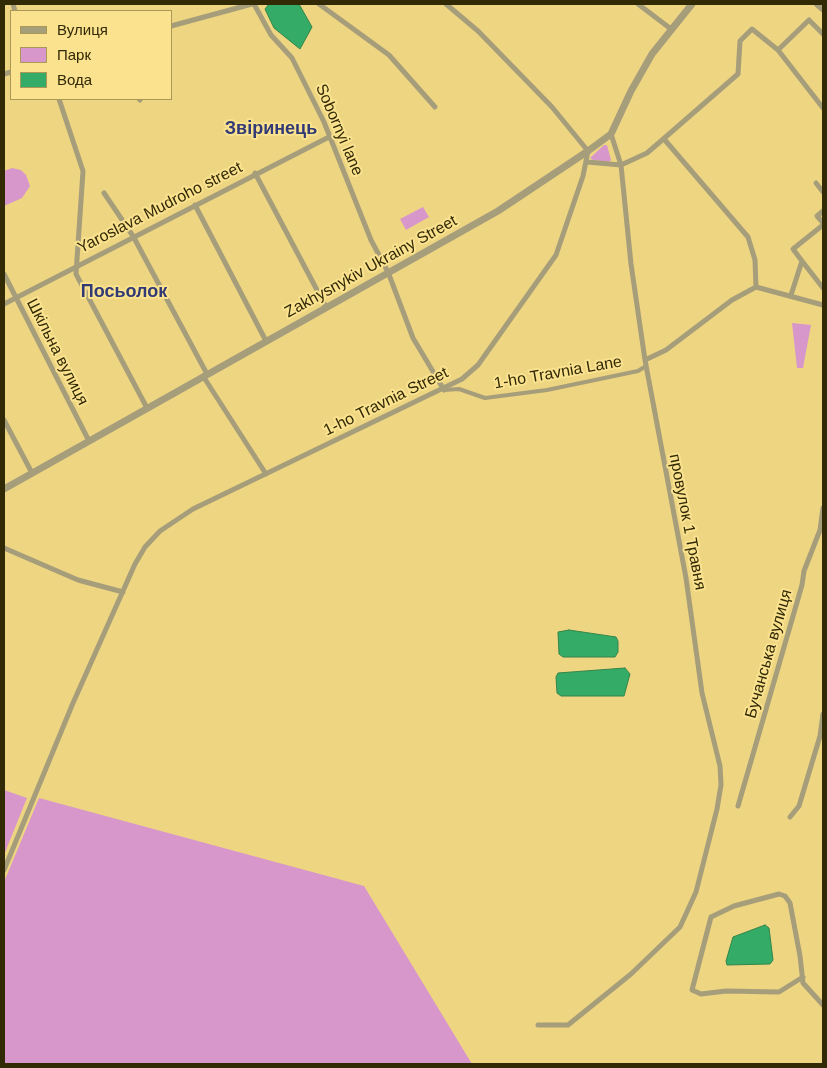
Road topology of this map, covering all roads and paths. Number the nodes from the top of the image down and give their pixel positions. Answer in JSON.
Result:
{"nodes":[{"id":1,"x":253,"y":4,"type":"edge"},
{"id":2,"x":319,"y":4,"type":"edge"},
{"id":3,"x":446,"y":4,"type":"edge"},
{"id":4,"x":638,"y":4,"type":"edge"},
{"id":5,"x":692,"y":4,"type":"edge"},
{"id":6,"x":816,"y":4,"type":"edge"},
{"id":7,"x":823,"y":10,"type":"edge"},
{"id":8,"x":172,"y":26,"type":"edge"},
{"id":9,"x":671,"y":30,"type":"junction"},
{"id":10,"x":823,"y":34,"type":"edge"},
{"id":11,"x":778,"y":50,"type":"junction"},
{"id":12,"x":59,"y":100,"type":"edge"},
{"id":13,"x":435,"y":108,"type":"dead end"},
{"id":14,"x":823,"y":108,"type":"edge"},
{"id":15,"x":611,"y":134,"type":"junction"},
{"id":16,"x":330,"y":137,"type":"junction"},
{"id":17,"x":664,"y":139,"type":"junction"},
{"id":18,"x":588,"y":151,"type":"junction"},
{"id":19,"x":588,"y":162,"type":"junction"},
{"id":20,"x":621,"y":165,"type":"junction"},
{"id":21,"x":255,"y":173,"type":"junction"},
{"id":22,"x":816,"y":183,"type":"dead end"},
{"id":23,"x":823,"y":192,"type":"edge"},
{"id":24,"x":104,"y":193,"type":"dead end"},
{"id":25,"x":195,"y":205,"type":"junction"},
{"id":26,"x":823,"y":211,"type":"edge"},
{"id":27,"x":823,"y":224,"type":"edge"},
{"id":28,"x":133,"y":236,"type":"junction"},
{"id":29,"x":802,"y":261,"type":"junction"},
{"id":30,"x":78,"y":264,"type":"junction"},
{"id":31,"x":388,"y":272,"type":"junction"},
{"id":32,"x":4,"y":274,"type":"edge"},
{"id":33,"x":756,"y":287,"type":"junction"},
{"id":34,"x":823,"y":288,"type":"edge"},
{"id":35,"x":791,"y":295,"type":"junction"},
{"id":36,"x":15,"y":298,"type":"junction"},
{"id":37,"x":4,"y":304,"type":"edge"},
{"id":38,"x":823,"y":305,"type":"edge"},
{"id":39,"x":326,"y":307,"type":"junction"},
{"id":40,"x":266,"y":341,"type":"junction"},
{"id":41,"x":646,"y":363,"type":"junction"},
{"id":42,"x":205,"y":375,"type":"junction"},
{"id":43,"x":444,"y":390,"type":"junction"},
{"id":44,"x":147,"y":408,"type":"junction"},
{"id":45,"x":4,"y":420,"type":"edge"},
{"id":46,"x":89,"y":441,"type":"junction"},
{"id":47,"x":32,"y":473,"type":"junction"},
{"id":48,"x":266,"y":474,"type":"junction"},
{"id":49,"x":4,"y":489,"type":"edge"},
{"id":50,"x":823,"y":508,"type":"edge"},
{"id":51,"x":822,"y":531,"type":"edge"},
{"id":52,"x":4,"y":548,"type":"edge"},
{"id":53,"x":123,"y":592,"type":"junction"},
{"id":54,"x":823,"y":714,"type":"edge"},
{"id":55,"x":738,"y":806,"type":"dead end"},
{"id":56,"x":790,"y":817,"type":"dead end"},
{"id":57,"x":4,"y":870,"type":"edge"},
{"id":58,"x":803,"y":977,"type":"junction"},
{"id":59,"x":823,"y":1004,"type":"edge"},
{"id":60,"x":538,"y":1025,"type":"dead end"}],
"edges":[{"from":1,"to":8,"type":"street"},
{"from":1,"to":16,"type":"street","name":"Sobornyi lane"},
{"from":2,"to":13,"type":"street"},
{"from":3,"to":18,"type":"street"},
{"from":4,"to":9,"type":"street"},
{"from":5,"to":9,"type":"street","name":"Zakhysnykiv Ukrainy Street"},
{"from":6,"to":7,"type":"street"},
{"from":9,"to":15,"type":"street","name":"Zakhysnykiv Ukrainy Street"},
{"from":10,"to":11,"type":"street"},
{"from":11,"to":14,"type":"street"},
{"from":11,"to":17,"type":"street"},
{"from":12,"to":30,"type":"street"},
{"from":15,"to":18,"type":"street","name":"Zakhysnykiv Ukrainy Street"},
{"from":15,"to":20,"type":"street","name":"провулок 1 Травня"},
{"from":16,"to":21,"type":"street","name":"Yaroslava Mudroho street"},
{"from":16,"to":31,"type":"street","name":"Sobornyi lane"},
{"from":17,"to":20,"type":"street"},
{"from":17,"to":33,"type":"street"},
{"from":18,"to":19,"type":"street","name":"1-ho Travnia Street"},
{"from":18,"to":31,"type":"street","name":"Zakhysnykiv Ukrainy Street"},
{"from":19,"to":20,"type":"street"},
{"from":19,"to":43,"type":"street","name":"1-ho Travnia Street"},
{"from":20,"to":41,"type":"street","name":"провулок 1 Травня"},
{"from":21,"to":25,"type":"street","name":"Yaroslava Mudroho street"},
{"from":21,"to":39,"type":"street"},
{"from":22,"to":23,"type":"street"},
{"from":24,"to":28,"type":"street"},
{"from":25,"to":28,"type":"street","name":"Yaroslava Mudroho street"},
{"from":25,"to":40,"type":"street"},
{"from":26,"to":27,"type":"street"},
{"from":27,"to":29,"type":"street"},
{"from":28,"to":30,"type":"street","name":"Yaroslava Mudroho street"},
{"from":28,"to":42,"type":"street"},
{"from":29,"to":34,"type":"street"},
{"from":29,"to":35,"type":"street"},
{"from":30,"to":36,"type":"street","name":"Yaroslava Mudroho street"},
{"from":30,"to":44,"type":"street"},
{"from":31,"to":39,"type":"street","name":"Zakhysnykiv Ukrainy Street"},
{"from":31,"to":43,"type":"street","name":"Sobornyi lane"},
{"from":32,"to":36,"type":"street","name":"Шкільна вулиця"},
{"from":33,"to":35,"type":"street"},
{"from":33,"to":41,"type":"street"},
{"from":35,"to":38,"type":"street"},
{"from":36,"to":37,"type":"street","name":"Yaroslava Mudroho street"},
{"from":36,"to":46,"type":"street","name":"Шкільна вулиця"},
{"from":39,"to":40,"type":"street","name":"Zakhysnykiv Ukrainy Street"},
{"from":40,"to":42,"type":"street","name":"Zakhysnykiv Ukrainy Street"},
{"from":41,"to":43,"type":"street","name":"1-ho Travnia Lane"},
{"from":41,"to":60,"type":"street","name":"провулок 1 Травня"},
{"from":42,"to":44,"type":"street","name":"Zakhysnykiv Ukrainy Street"},
{"from":42,"to":48,"type":"street"},
{"from":43,"to":48,"type":"street","name":"1-ho Travnia Street"},
{"from":44,"to":46,"type":"street","name":"Zakhysnykiv Ukrainy Street"},
{"from":45,"to":47,"type":"street"},
{"from":46,"to":47,"type":"street","name":"Zakhysnykiv Ukrainy Street"},
{"from":47,"to":49,"type":"street","name":"Zakhysnykiv Ukrainy Street"},
{"from":48,"to":53,"type":"street","name":"1-ho Travnia Street"},
{"from":50,"to":51,"type":"street","name":"Бучанська вулиця"},
{"from":51,"to":55,"type":"street","name":"Бучанська вулиця"},
{"from":52,"to":53,"type":"street"},
{"from":53,"to":57,"type":"street","name":"1-ho Travnia Street"},
{"from":54,"to":56,"type":"street"},
{"from":58,"to":58,"type":"street"},
{"from":58,"to":59,"type":"street"}]}
